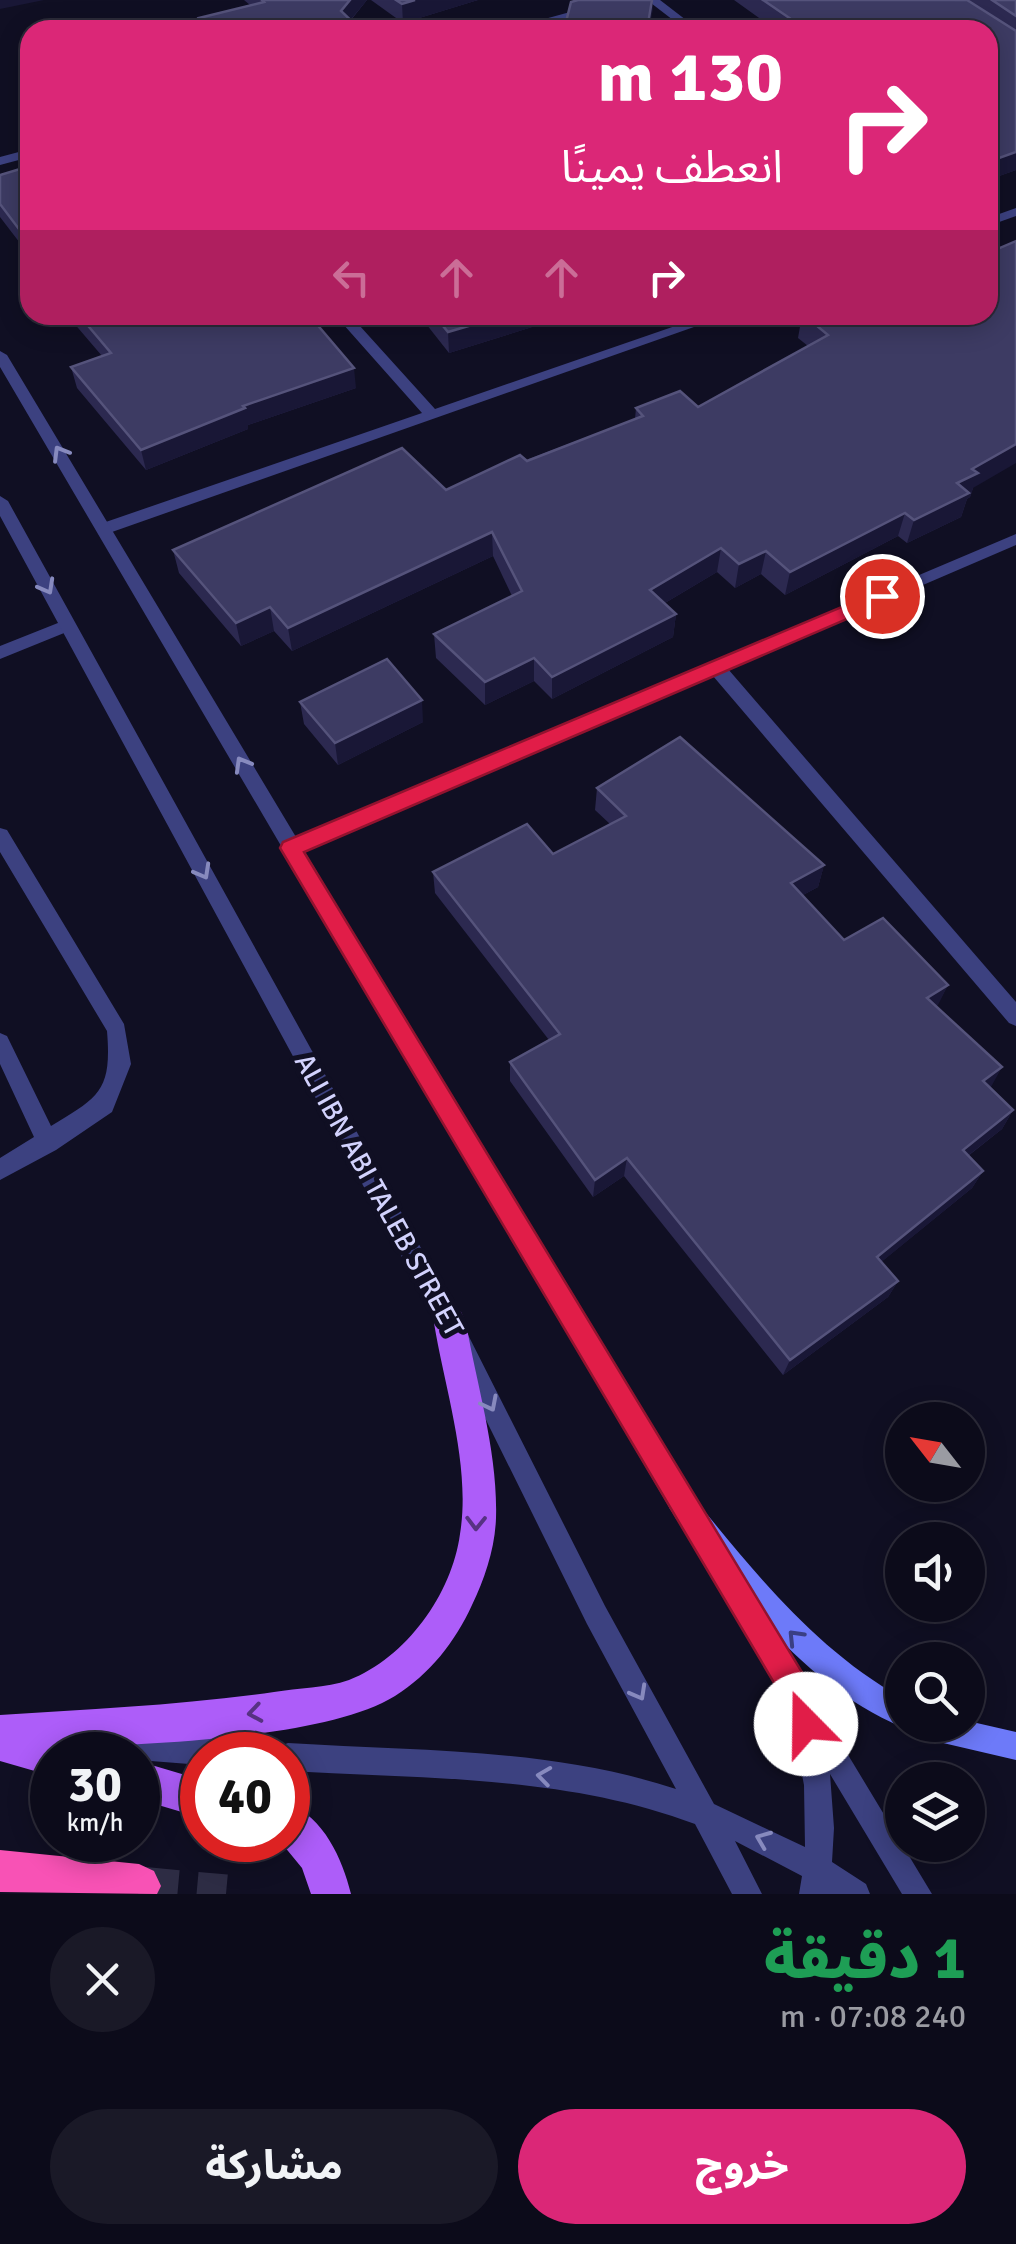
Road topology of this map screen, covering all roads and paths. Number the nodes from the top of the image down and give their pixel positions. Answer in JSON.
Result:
{"nodes":[{"id":1,"x":572,"y":0,"type":"edge"},
{"id":2,"x":627,"y":0,"type":"edge"},
{"id":3,"x":653,"y":0,"type":"edge"},
{"id":4,"x":585,"y":11,"type":"junction"},
{"id":5,"x":549,"y":20,"type":"edge"},
{"id":6,"x":680,"y":20,"type":"edge"},
{"id":7,"x":351,"y":325,"type":"edge"},
{"id":8,"x":688,"y":325,"type":"edge"},
{"id":9,"x":0,"y":355,"type":"edge"},
{"id":10,"x":432,"y":415,"type":"junction"},
{"id":11,"x":0,"y":501,"type":"edge"},
{"id":12,"x":106,"y":528,"type":"junction"},
{"id":13,"x":1016,"y":540,"type":"edge"},
{"id":14,"x":68,"y":625,"type":"junction"},
{"id":15,"x":0,"y":653,"type":"edge"},
{"id":16,"x":716,"y":668,"type":"junction"},
{"id":17,"x":0,"y":835,"type":"edge"},
{"id":18,"x":291,"y":848,"type":"junction"},
{"id":19,"x":1016,"y":1017,"type":"edge"},
{"id":20,"x":0,"y":1042,"type":"edge"},
{"id":21,"x":48,"y":1143,"type":"junction"},
{"id":22,"x":0,"y":1170,"type":"edge"},
{"id":23,"x":450,"y":1323,"type":"junction"},
{"id":24,"x":680,"y":1500,"type":"junction"},
{"id":25,"x":800,"y":1698,"type":"junction"},
{"id":26,"x":885,"y":1704,"type":"edge"},
{"id":27,"x":0,"y":1738,"type":"edge"},
{"id":28,"x":985,"y":1739,"type":"edge"},
{"id":29,"x":1016,"y":1746,"type":"edge"},
{"id":30,"x":30,"y":1748,"type":"edge"},
{"id":31,"x":180,"y":1750,"type":"edge"},
{"id":32,"x":310,"y":1758,"type":"edge"},
{"id":33,"x":706,"y":1816,"type":"junction"},
{"id":34,"x":310,"y":1845,"type":"edge"},
{"id":35,"x":0,"y":1871,"type":"edge"},
{"id":36,"x":815,"y":1882,"type":"edge"},
{"id":37,"x":139,"y":1886,"type":"dead end"},
{"id":38,"x":332,"y":1894,"type":"edge"},
{"id":39,"x":748,"y":1894,"type":"edge"},
{"id":40,"x":856,"y":1894,"type":"edge"},
{"id":41,"x":918,"y":1894,"type":"edge"}],
"edges":[{"from":1,"to":4,"type":"street"},
{"from":2,"to":4,"type":"street"},
{"from":3,"to":6,"type":"street"},
{"from":4,"to":5,"type":"street"},
{"from":7,"to":10,"type":"street"},
{"from":8,"to":10,"type":"street"},
{"from":12,"to":9,"type":"street","one_way":true},
{"from":10,"to":12,"type":"street"},
{"from":11,"to":14,"type":"street","name":"ALI IBN ABI TALEB STREET","one_way":true},
{"from":18,"to":12,"type":"street","one_way":true},
{"from":13,"to":16,"type":"street"},
{"from":14,"to":15,"type":"street"},
{"from":14,"to":23,"type":"street","name":"ALI IBN ABI TALEB STREET","one_way":true},
{"from":16,"to":18,"type":"street"},
{"from":16,"to":19,"type":"street"},
{"from":17,"to":21,"type":"street"},
{"from":18,"to":24,"type":"street"},
{"from":20,"to":21,"type":"street"},
{"from":21,"to":22,"type":"street"},
{"from":23,"to":27,"type":"main road","one_way":true},
{"from":23,"to":33,"type":"street","name":"ALI IBN ABI TALEB STREET","one_way":true},
{"from":24,"to":25,"type":"street"},
{"from":26,"to":24,"type":"main road","one_way":true},
{"from":25,"to":36,"type":"street"},
{"from":25,"to":41,"type":"street"},
{"from":27,"to":30,"type":"main road"},
{"from":27,"to":31,"type":"street"},
{"from":28,"to":29,"type":"main road"},
{"from":33,"to":32,"type":"street","one_way":true},
{"from":36,"to":33,"type":"street","one_way":true},
{"from":33,"to":39,"type":"street","name":"ALI IBN ABI TALEB STREET"},
{"from":34,"to":38,"type":"main road"},
{"from":35,"to":37,"type":"highway"},
{"from":36,"to":40,"type":"street"}]}
